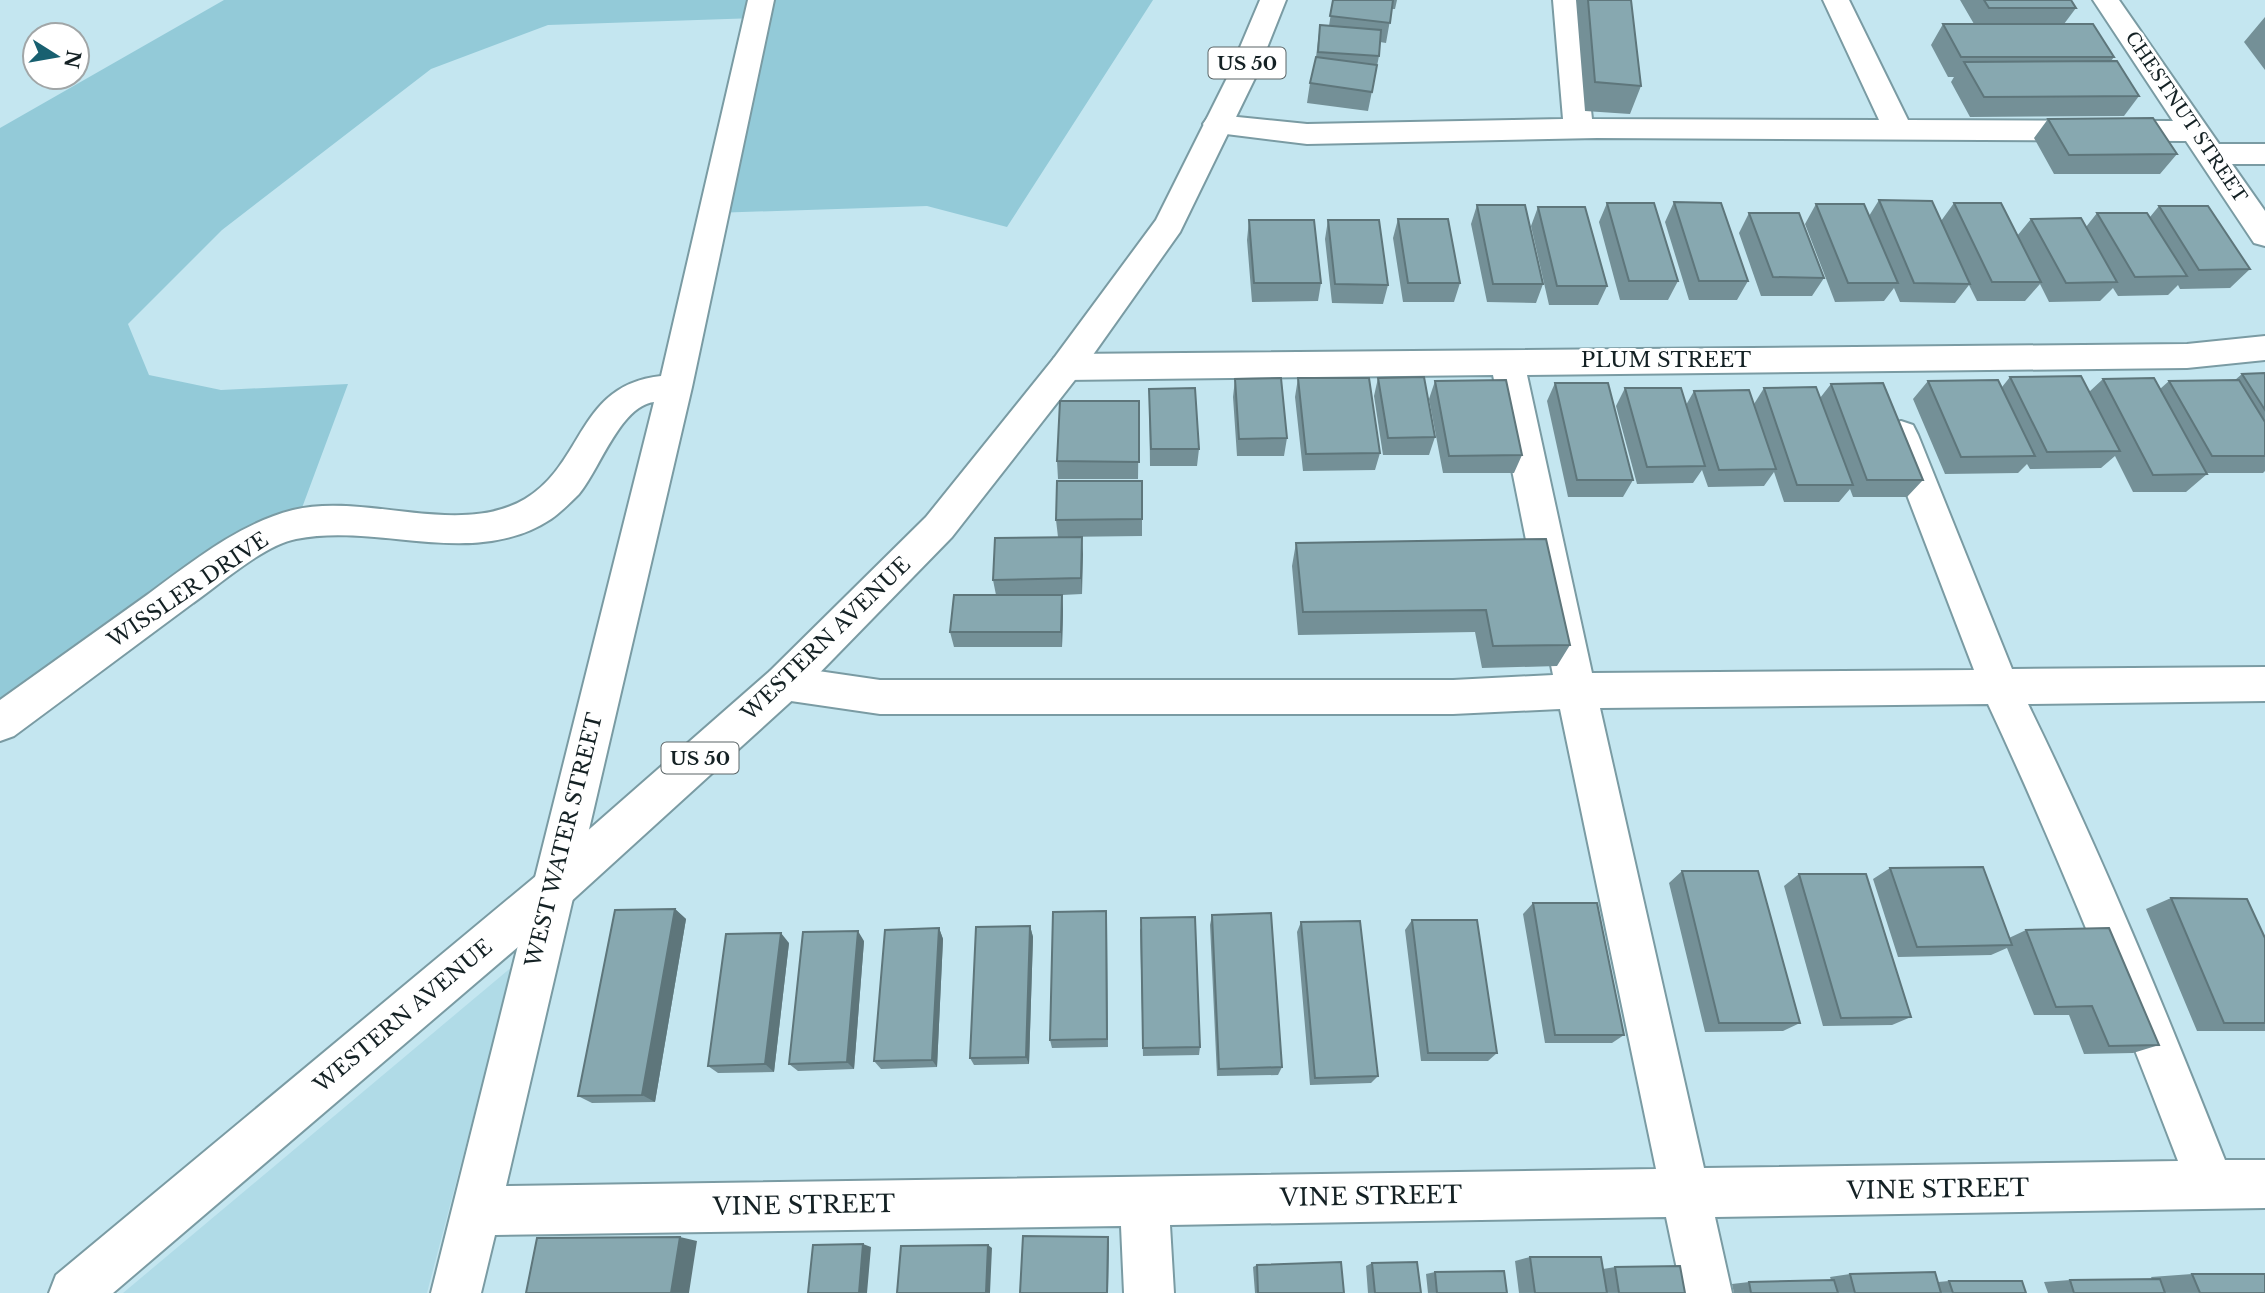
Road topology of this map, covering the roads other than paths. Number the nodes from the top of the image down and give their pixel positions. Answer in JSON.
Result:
{"nodes":[{"id":1,"x":761,"y":0,"type":"edge"},
{"id":2,"x":1273,"y":0,"type":"edge"},
{"id":3,"x":1566,"y":0,"type":"edge"},
{"id":4,"x":1836,"y":0,"type":"edge"},
{"id":5,"x":2106,"y":0,"type":"edge"},
{"id":6,"x":1218,"y":124,"type":"junction"},
{"id":7,"x":1578,"y":128,"type":"junction"},
{"id":8,"x":1899,"y":131,"type":"junction"},
{"id":9,"x":2202,"y":142,"type":"junction"},
{"id":10,"x":2265,"y":154,"type":"edge"},
{"id":11,"x":2265,"y":235,"type":"edge"},
{"id":12,"x":2265,"y":348,"type":"edge"},
{"id":13,"x":1871,"y":359,"type":"junction"},
{"id":14,"x":1507,"y":361,"type":"junction"},
{"id":15,"x":1066,"y":367,"type":"junction"},
{"id":16,"x":675,"y":387,"type":"junction"},
{"id":17,"x":784,"y":683,"type":"junction"},
{"id":18,"x":2265,"y":684,"type":"edge"},
{"id":19,"x":2000,"y":687,"type":"junction"},
{"id":20,"x":1576,"y":691,"type":"junction"},
{"id":21,"x":0,"y":723,"type":"edge"},
{"id":22,"x":551,"y":891,"type":"junction"},
{"id":23,"x":2265,"y":1184,"type":"edge"},
{"id":24,"x":2211,"y":1185,"type":"junction"},
{"id":25,"x":1686,"y":1193,"type":"junction"},
{"id":26,"x":1144,"y":1199,"type":"junction"},
{"id":27,"x":477,"y":1211,"type":"junction"},
{"id":28,"x":74,"y":1293,"type":"edge"},
{"id":29,"x":456,"y":1293,"type":"edge"},
{"id":30,"x":1149,"y":1293,"type":"edge"},
{"id":31,"x":1707,"y":1293,"type":"edge"}],
"edges":[{"from":1,"to":16,"type":"street","name":"WEST WATER STREET"},
{"from":2,"to":6,"type":"street","name":"WESTERN AVENUE","number":"US 50"},
{"from":3,"to":7,"type":"street"},
{"from":4,"to":8,"type":"street"},
{"from":5,"to":9,"type":"street","name":"CHESTNUT STREET"},
{"from":6,"to":7,"type":"street"},
{"from":6,"to":15,"type":"street","name":"WESTERN AVENUE","number":"US 50"},
{"from":7,"to":8,"type":"street"},
{"from":8,"to":9,"type":"street"},
{"from":9,"to":10,"type":"street"},
{"from":9,"to":11,"type":"street","name":"CHESTNUT STREET"},
{"from":12,"to":13,"type":"street","name":"PLUM STREET"},
{"from":13,"to":14,"type":"street","name":"PLUM STREET"},
{"from":13,"to":19,"type":"street"},
{"from":14,"to":15,"type":"street","name":"PLUM STREET"},
{"from":14,"to":20,"type":"street"},
{"from":15,"to":17,"type":"street","name":"WESTERN AVENUE","number":"US 50"},
{"from":16,"to":21,"type":"street","name":"WISSLER DRIVE"},
{"from":16,"to":22,"type":"street","name":"WEST WATER STREET"},
{"from":17,"to":20,"type":"street"},
{"from":17,"to":22,"type":"street","name":"WESTERN AVENUE","number":"US 50"},
{"from":18,"to":19,"type":"street"},
{"from":19,"to":20,"type":"street"},
{"from":19,"to":24,"type":"street"},
{"from":20,"to":25,"type":"street"},
{"from":22,"to":27,"type":"street","name":"WEST WATER STREET"},
{"from":22,"to":28,"type":"street","name":"WESTERN AVENUE","number":"US 50"},
{"from":23,"to":24,"type":"street","name":"VINE STREET"},
{"from":24,"to":25,"type":"street","name":"VINE STREET"},
{"from":25,"to":26,"type":"street","name":"VINE STREET"},
{"from":25,"to":31,"type":"street"},
{"from":26,"to":27,"type":"street","name":"VINE STREET"},
{"from":26,"to":30,"type":"street"},
{"from":27,"to":29,"type":"street","name":"WEST WATER STREET"}]}
